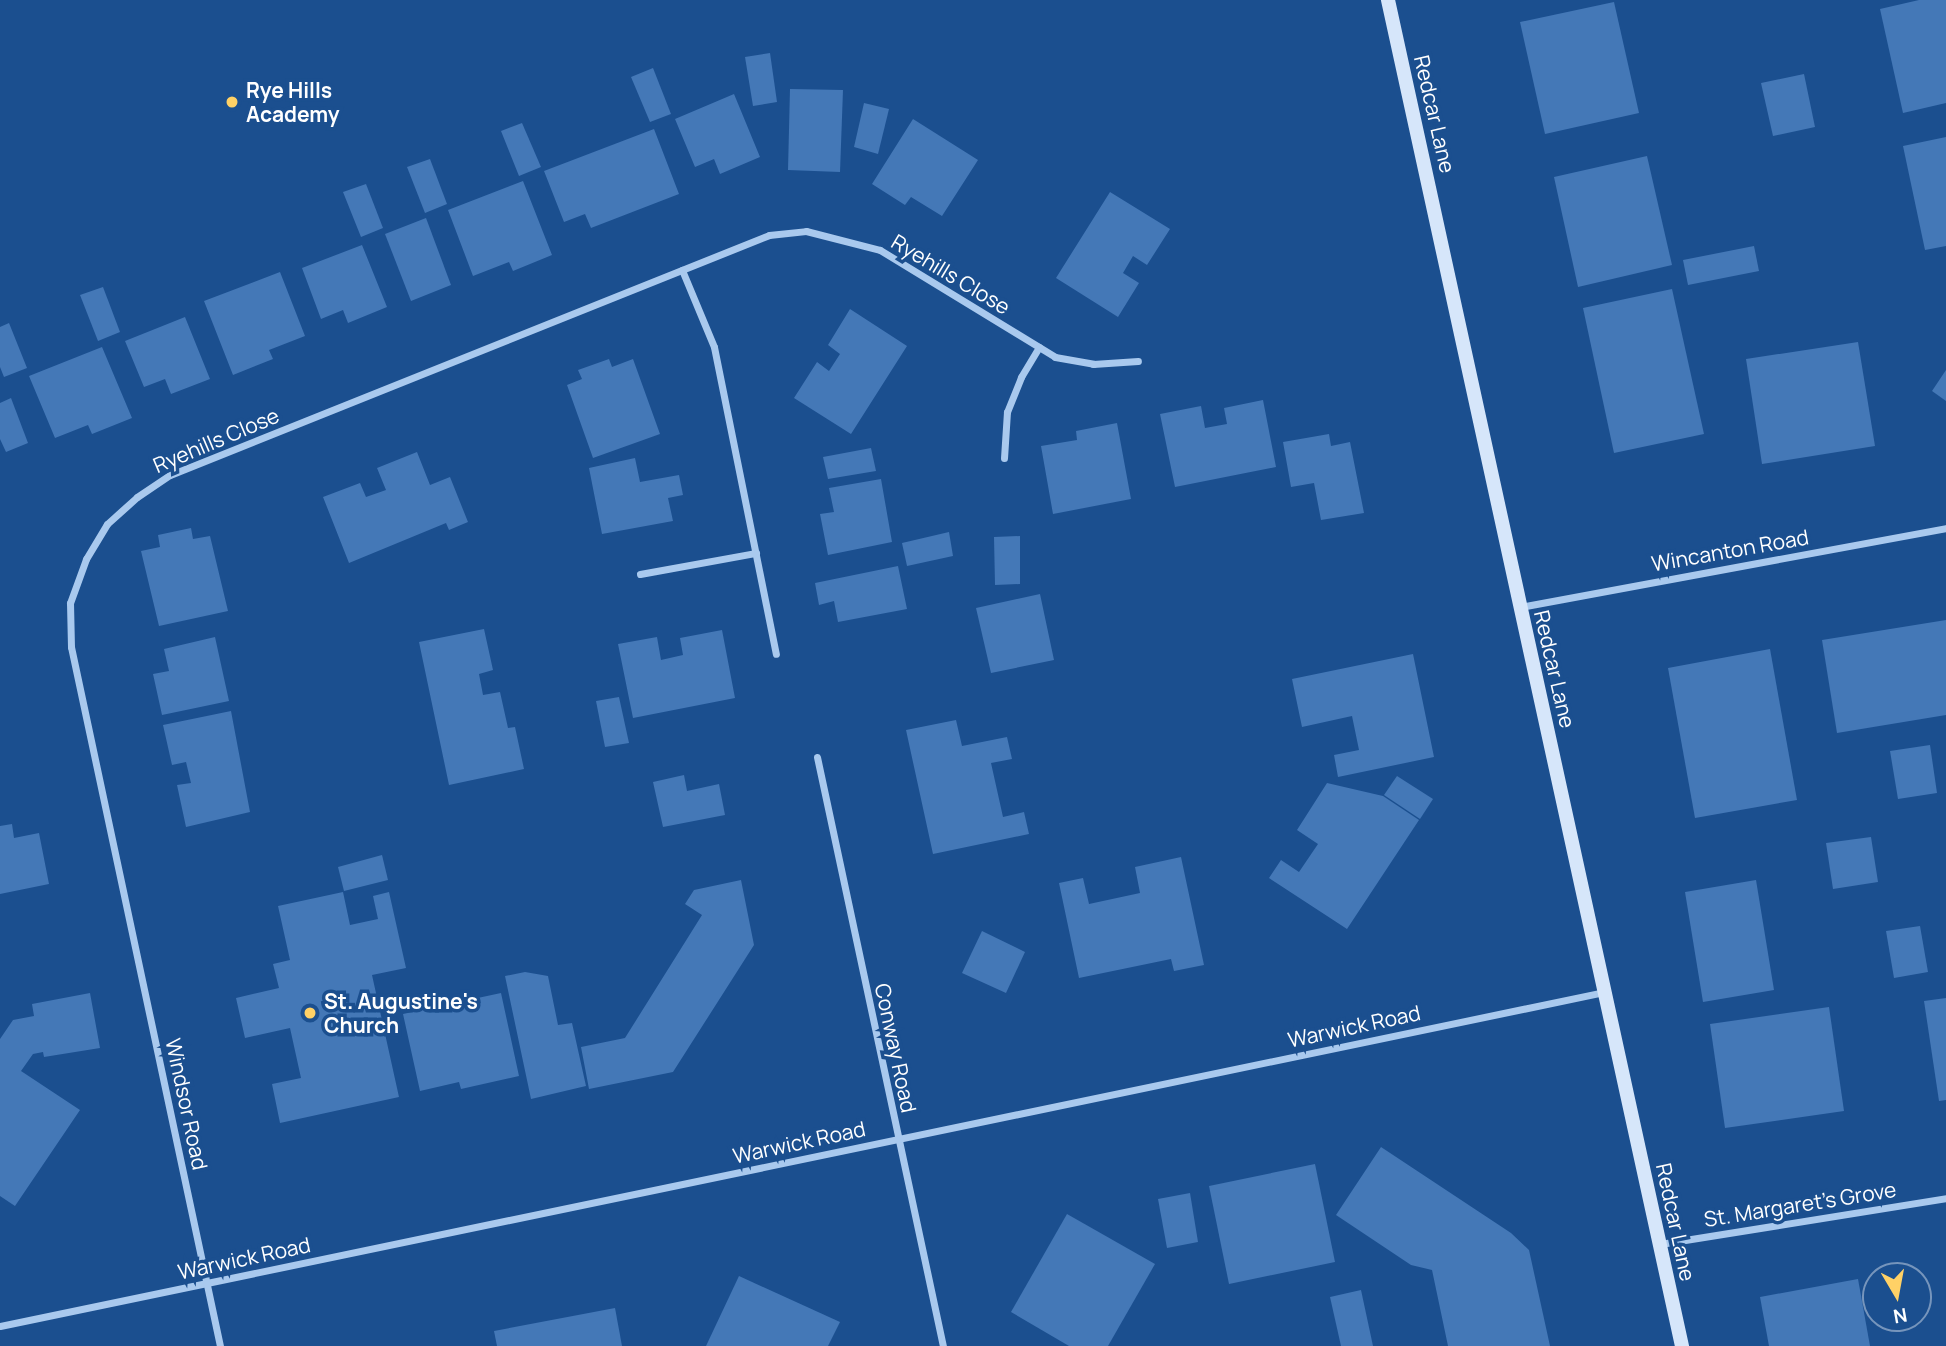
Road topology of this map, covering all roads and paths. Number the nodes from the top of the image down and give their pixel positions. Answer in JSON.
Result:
{"nodes":[{"id":1,"x":1388,"y":0,"type":"edge"},
{"id":2,"x":682,"y":270,"type":"junction"},
{"id":3,"x":1039,"y":347,"type":"junction"},
{"id":4,"x":1138,"y":361,"type":"dead end"},
{"id":5,"x":1004,"y":458,"type":"dead end"},
{"id":6,"x":1946,"y":528,"type":"edge"},
{"id":7,"x":756,"y":553,"type":"junction"},
{"id":8,"x":640,"y":575,"type":"dead end"},
{"id":9,"x":1519,"y":607,"type":"junction"},
{"id":10,"x":776,"y":654,"type":"dead end"},
{"id":11,"x":817,"y":757,"type":"dead end"},
{"id":12,"x":119,"y":869,"type":"joint"},
{"id":13,"x":1604,"y":992,"type":"junction"},
{"id":14,"x":897,"y":1139,"type":"junction"},
{"id":15,"x":1946,"y":1198,"type":"edge"},
{"id":16,"x":1660,"y":1244,"type":"junction"},
{"id":17,"x":206,"y":1283,"type":"junction"},
{"id":18,"x":0,"y":1326,"type":"edge"},
{"id":19,"x":220,"y":1346,"type":"edge"},
{"id":20,"x":943,"y":1346,"type":"edge"},
{"id":21,"x":1682,"y":1346,"type":"edge"}],
"edges":[{"from":1,"to":9,"type":"main road","name":"Redcar Lane"},
{"from":2,"to":3,"type":"street","name":"Ryehills Close"},
{"from":2,"to":7,"type":"street"},
{"from":2,"to":12,"type":"street","name":"Ryehills Close"},
{"from":3,"to":4,"type":"street","name":"Ryehills Close"},
{"from":3,"to":5,"type":"street"},
{"from":6,"to":9,"type":"street","name":"Wincanton Road"},
{"from":7,"to":8,"type":"street"},
{"from":7,"to":10,"type":"street"},
{"from":9,"to":13,"type":"main road","name":"Redcar Lane"},
{"from":11,"to":14,"type":"street","name":"Conway Road"},
{"from":12,"to":17,"type":"street","name":"Windsor Road"},
{"from":13,"to":14,"type":"street","name":"Warwick Road"},
{"from":13,"to":16,"type":"main road","name":"Redcar Lane"},
{"from":14,"to":17,"type":"street","name":"Warwick Road"},
{"from":14,"to":20,"type":"street","name":"Conway Road"},
{"from":15,"to":16,"type":"street","name":"St. Margaret's Grove"},
{"from":16,"to":21,"type":"main road","name":"Redcar Lane"},
{"from":17,"to":18,"type":"street","name":"Warwick Road"},
{"from":17,"to":19,"type":"street","name":"Windsor Road"}]}
